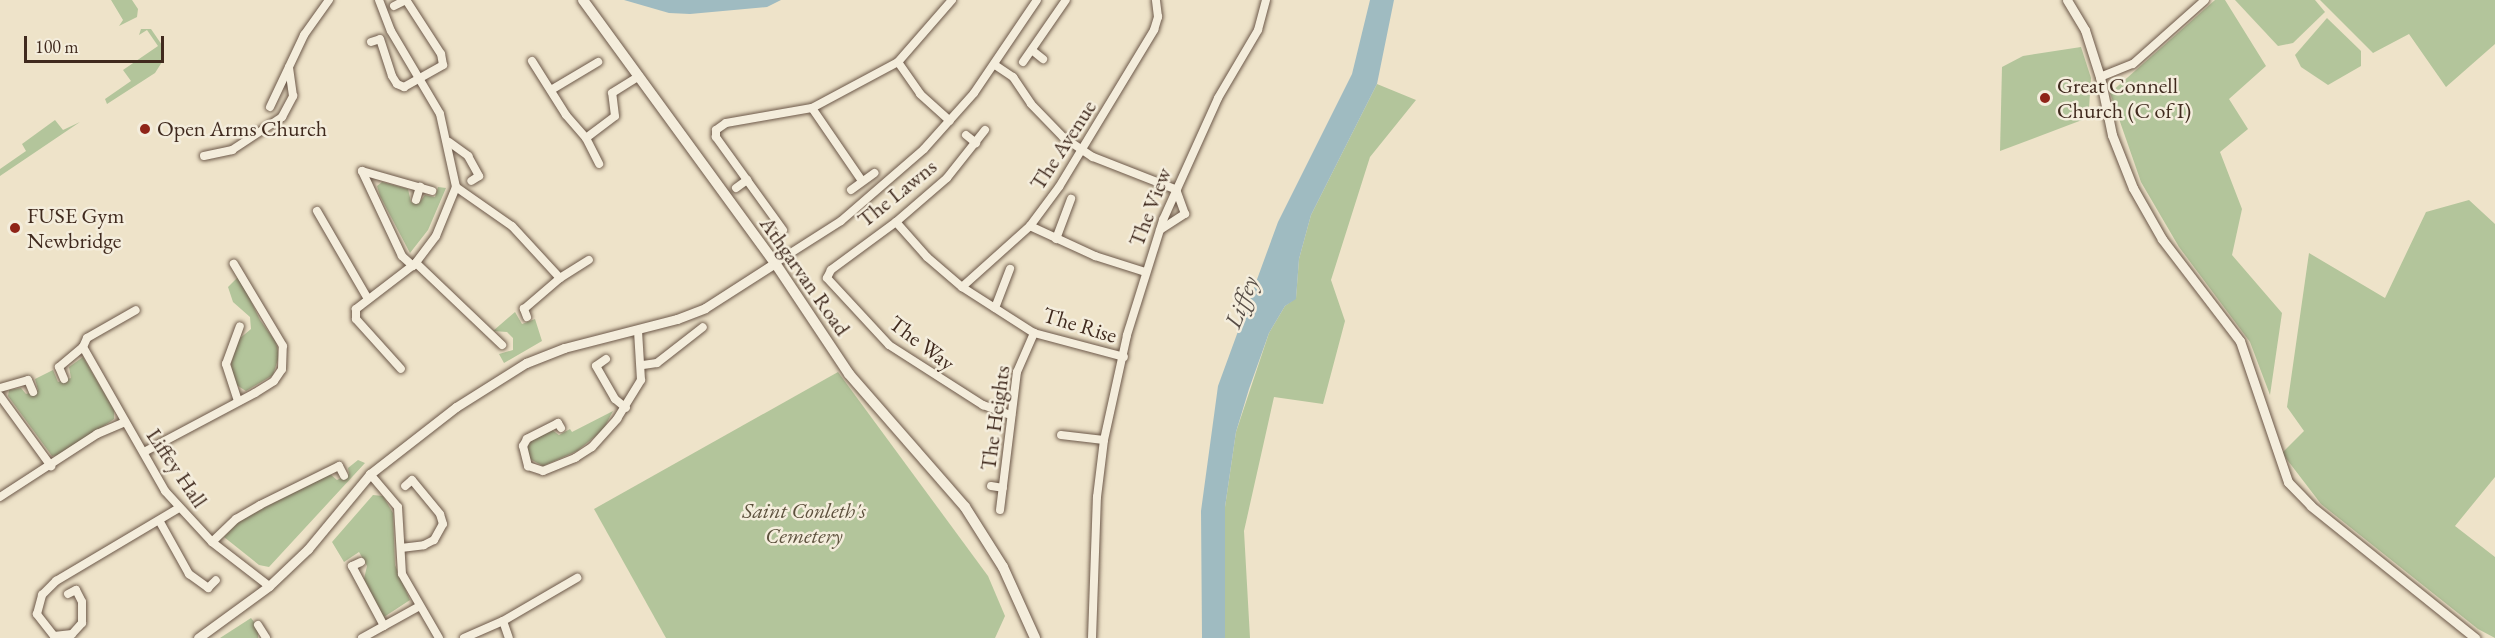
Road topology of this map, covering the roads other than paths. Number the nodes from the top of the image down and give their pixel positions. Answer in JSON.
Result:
{"nodes":[{"id":1,"x":329,"y":0,"type":"edge"},
{"id":2,"x":379,"y":0,"type":"edge"},
{"id":3,"x":406,"y":0,"type":"edge"},
{"id":4,"x":583,"y":0,"type":"edge"},
{"id":5,"x":951,"y":0,"type":"edge"},
{"id":6,"x":1037,"y":0,"type":"edge"},
{"id":7,"x":1066,"y":0,"type":"edge"},
{"id":8,"x":1156,"y":0,"type":"edge"},
{"id":9,"x":1266,"y":0,"type":"edge"},
{"id":10,"x":2067,"y":0,"type":"edge"},
{"id":11,"x":2205,"y":0,"type":"edge"},
{"id":12,"x":394,"y":6,"type":"dead end"},
{"id":13,"x":371,"y":42,"type":"dead end"},
{"id":14,"x":1033,"y":51,"type":"junction"},
{"id":15,"x":1043,"y":59,"type":"dead end"},
{"id":16,"x":531,"y":61,"type":"dead end"},
{"id":17,"x":898,"y":62,"type":"junction"},
{"id":18,"x":1023,"y":62,"type":"dead end"},
{"id":19,"x":995,"y":65,"type":"junction"},
{"id":20,"x":595,"y":66,"type":"dead end"},
{"id":21,"x":289,"y":67,"type":"junction"},
{"id":22,"x":639,"y":76,"type":"junction"},
{"id":23,"x":2100,"y":77,"type":"junction"},
{"id":24,"x":420,"y":79,"type":"junction"},
{"id":25,"x":551,"y":90,"type":"junction"},
{"id":26,"x":270,"y":107,"type":"dead end"},
{"id":27,"x":812,"y":108,"type":"junction"},
{"id":28,"x":950,"y":121,"type":"junction"},
{"id":29,"x":985,"y":130,"type":"dead end"},
{"id":30,"x":966,"y":135,"type":"dead end"},
{"id":31,"x":586,"y":138,"type":"junction"},
{"id":32,"x":449,"y":142,"type":"junction"},
{"id":33,"x":976,"y":143,"type":"junction"},
{"id":34,"x":1083,"y":151,"type":"junction"},
{"id":35,"x":204,"y":156,"type":"dead end"},
{"id":36,"x":599,"y":164,"type":"dead end"},
{"id":37,"x":874,"y":173,"type":"dead end"},
{"id":38,"x":747,"y":180,"type":"junction"},
{"id":39,"x":862,"y":181,"type":"junction"},
{"id":40,"x":471,"y":182,"type":"dead end"},
{"id":41,"x":420,"y":187,"type":"junction"},
{"id":42,"x":456,"y":187,"type":"junction"},
{"id":43,"x":736,"y":188,"type":"dead end"},
{"id":44,"x":851,"y":190,"type":"dead end"},
{"id":45,"x":432,"y":191,"type":"dead end"},
{"id":46,"x":1177,"y":191,"type":"junction"},
{"id":47,"x":1071,"y":199,"type":"dead end"},
{"id":48,"x":416,"y":200,"type":"dead end"},
{"id":49,"x":317,"y":211,"type":"dead end"},
{"id":50,"x":896,"y":222,"type":"junction"},
{"id":51,"x":1030,"y":225,"type":"junction"},
{"id":52,"x":783,"y":230,"type":"dead end"},
{"id":53,"x":1160,"y":230,"type":"junction"},
{"id":54,"x":1056,"y":239,"type":"junction"},
{"id":55,"x":589,"y":260,"type":"dead end"},
{"id":56,"x":775,"y":263,"type":"junction"},
{"id":57,"x":234,"y":264,"type":"dead end"},
{"id":58,"x":415,"y":264,"type":"junction"},
{"id":59,"x":1010,"y":269,"type":"dead end"},
{"id":60,"x":1145,"y":272,"type":"junction"},
{"id":61,"x":560,"y":278,"type":"junction"},
{"id":62,"x":827,"y":278,"type":"joint"},
{"id":63,"x":962,"y":287,"type":"junction"},
{"id":64,"x":368,"y":299,"type":"junction"},
{"id":65,"x":995,"y":308,"type":"junction"},
{"id":66,"x":136,"y":310,"type":"dead end"},
{"id":67,"x":527,"y":317,"type":"dead end"},
{"id":68,"x":240,"y":326,"type":"dead end"},
{"id":69,"x":703,"y":327,"type":"dead end"},
{"id":70,"x":638,"y":331,"type":"junction"},
{"id":71,"x":1034,"y":333,"type":"junction"},
{"id":72,"x":502,"y":345,"type":"dead end"},
{"id":73,"x":83,"y":347,"type":"junction"},
{"id":74,"x":1124,"y":357,"type":"junction"},
{"id":75,"x":606,"y":359,"type":"dead end"},
{"id":76,"x":643,"y":365,"type":"junction"},
{"id":77,"x":401,"y":369,"type":"dead end"},
{"id":78,"x":64,"y":379,"type":"dead end"},
{"id":79,"x":0,"y":388,"type":"edge"},
{"id":80,"x":33,"y":392,"type":"dead end"},
{"id":81,"x":0,"y":396,"type":"edge"},
{"id":82,"x":238,"y":401,"type":"junction"},
{"id":83,"x":626,"y":408,"type":"junction"},
{"id":84,"x":1011,"y":415,"type":"junction"},
{"id":85,"x":125,"y":422,"type":"junction"},
{"id":86,"x":561,"y":428,"type":"dead end"},
{"id":87,"x":1061,"y":435,"type":"dead end"},
{"id":88,"x":1104,"y":440,"type":"junction"},
{"id":89,"x":144,"y":452,"type":"junction"},
{"id":90,"x":51,"y":466,"type":"junction"},
{"id":91,"x":370,"y":474,"type":"junction"},
{"id":92,"x":344,"y":476,"type":"dead end"},
{"id":93,"x":405,"y":486,"type":"dead end"},
{"id":94,"x":991,"y":486,"type":"dead end"},
{"id":95,"x":1003,"y":488,"type":"junction"},
{"id":96,"x":0,"y":497,"type":"edge"},
{"id":97,"x":179,"y":508,"type":"junction"},
{"id":98,"x":1000,"y":510,"type":"dead end"},
{"id":99,"x":160,"y":522,"type":"junction"},
{"id":100,"x":212,"y":542,"type":"junction"},
{"id":101,"x":401,"y":548,"type":"junction"},
{"id":102,"x":361,"y":562,"type":"dead end"},
{"id":103,"x":577,"y":578,"type":"dead end"},
{"id":104,"x":216,"y":580,"type":"dead end"},
{"id":105,"x":269,"y":586,"type":"junction"},
{"id":106,"x":68,"y":594,"type":"dead end"},
{"id":107,"x":420,"y":606,"type":"junction"},
{"id":108,"x":503,"y":621,"type":"junction"},
{"id":109,"x":258,"y":625,"type":"dead end"},
{"id":110,"x":384,"y":626,"type":"junction"},
{"id":111,"x":198,"y":638,"type":"edge"},
{"id":112,"x":266,"y":638,"type":"edge"},
{"id":113,"x":362,"y":638,"type":"edge"},
{"id":114,"x":439,"y":638,"type":"edge"},
{"id":115,"x":464,"y":638,"type":"edge"},
{"id":116,"x":509,"y":638,"type":"edge"},
{"id":117,"x":1035,"y":638,"type":"edge"},
{"id":118,"x":1092,"y":638,"type":"edge"},
{"id":119,"x":2475,"y":638,"type":"edge"}],
"edges":[{"from":1,"to":21,"type":"street"},
{"from":2,"to":24,"type":"street"},
{"from":3,"to":12,"type":"street"},
{"from":3,"to":24,"type":"street"},
{"from":4,"to":22,"type":"main road","name":"Athgarvan Road"},
{"from":5,"to":17,"type":"street"},
{"from":6,"to":19,"type":"street"},
{"from":7,"to":14,"type":"street"},
{"from":8,"to":34,"type":"street","name":"The Avenue"},
{"from":9,"to":46,"type":"street","name":"The View"},
{"from":10,"to":23,"type":"street"},
{"from":11,"to":23,"type":"street"},
{"from":13,"to":24,"type":"street"},
{"from":14,"to":15,"type":"street"},
{"from":14,"to":18,"type":"street"},
{"from":16,"to":25,"type":"street"},
{"from":17,"to":27,"type":"street"},
{"from":17,"to":28,"type":"street"},
{"from":19,"to":28,"type":"street"},
{"from":19,"to":34,"type":"street"},
{"from":20,"to":25,"type":"street"},
{"from":21,"to":26,"type":"street"},
{"from":21,"to":35,"type":"street"},
{"from":22,"to":31,"type":"street"},
{"from":22,"to":56,"type":"main road","name":"Athgarvan Road"},
{"from":23,"to":119,"type":"street"},
{"from":24,"to":32,"type":"street"},
{"from":25,"to":31,"type":"street"},
{"from":27,"to":38,"type":"street"},
{"from":27,"to":39,"type":"street"},
{"from":28,"to":56,"type":"street"},
{"from":29,"to":33,"type":"street","name":"The Lawns"},
{"from":30,"to":33,"type":"street"},
{"from":31,"to":36,"type":"street"},
{"from":32,"to":40,"type":"street"},
{"from":32,"to":42,"type":"street"},
{"from":33,"to":50,"type":"street","name":"The Lawns"},
{"from":34,"to":46,"type":"street"},
{"from":34,"to":51,"type":"street","name":"The Avenue"},
{"from":37,"to":39,"type":"street"},
{"from":38,"to":43,"type":"street"},
{"from":38,"to":52,"type":"street"},
{"from":39,"to":44,"type":"street"},
{"from":41,"to":45,"type":"street"},
{"from":41,"to":48,"type":"street"},
{"from":41,"to":58,"type":"street"},
{"from":42,"to":58,"type":"street"},
{"from":42,"to":61,"type":"street"},
{"from":46,"to":53,"type":"street","name":"The View"},
{"from":46,"to":53,"type":"street"},
{"from":47,"to":54,"type":"street"},
{"from":49,"to":64,"type":"street"},
{"from":50,"to":62,"type":"street","name":"The Lawns"},
{"from":50,"to":63,"type":"street","name":"The Rise"},
{"from":51,"to":54,"type":"street"},
{"from":51,"to":63,"type":"street","name":"The Avenue"},
{"from":53,"to":60,"type":"street","name":"The View"},
{"from":54,"to":60,"type":"street"},
{"from":55,"to":61,"type":"street"},
{"from":56,"to":70,"type":"street"},
{"from":56,"to":117,"type":"main road","name":"Athgarvan Road"},
{"from":57,"to":82,"type":"street"},
{"from":58,"to":64,"type":"street"},
{"from":58,"to":72,"type":"street"},
{"from":59,"to":65,"type":"street"},
{"from":60,"to":74,"type":"street","name":"The View"},
{"from":61,"to":67,"type":"street"},
{"from":62,"to":84,"type":"street","name":"The Way"},
{"from":63,"to":65,"type":"street","name":"The Rise"},
{"from":64,"to":77,"type":"street"},
{"from":65,"to":71,"type":"street","name":"The Rise"},
{"from":66,"to":73,"type":"street"},
{"from":68,"to":82,"type":"street"},
{"from":69,"to":76,"type":"street"},
{"from":70,"to":76,"type":"street"},
{"from":70,"to":91,"type":"street"},
{"from":71,"to":74,"type":"street","name":"The Rise"},
{"from":71,"to":84,"type":"street","name":"The Heights"},
{"from":73,"to":78,"type":"street"},
{"from":73,"to":85,"type":"street","name":"Liffey Hall"},
{"from":74,"to":88,"type":"street","name":"The View"},
{"from":75,"to":83,"type":"street"},
{"from":76,"to":83,"type":"street"},
{"from":79,"to":80,"type":"street"},
{"from":81,"to":90,"type":"street"},
{"from":82,"to":89,"type":"street"},
{"from":83,"to":86,"type":"street"},
{"from":84,"to":95,"type":"street","name":"The Heights"},
{"from":85,"to":89,"type":"street","name":"Liffey Hall"},
{"from":85,"to":90,"type":"street"},
{"from":87,"to":88,"type":"street"},
{"from":88,"to":118,"type":"street","name":"The View"},
{"from":89,"to":97,"type":"street","name":"Liffey Hall"},
{"from":90,"to":96,"type":"street"},
{"from":91,"to":101,"type":"street"},
{"from":91,"to":105,"type":"street"},
{"from":92,"to":100,"type":"street"},
{"from":93,"to":101,"type":"street"},
{"from":94,"to":95,"type":"street"},
{"from":95,"to":98,"type":"street","name":"The Heights"},
{"from":97,"to":99,"type":"street"},
{"from":97,"to":100,"type":"street","name":"Liffey Hall"},
{"from":99,"to":104,"type":"street"},
{"from":99,"to":106,"type":"street"},
{"from":100,"to":105,"type":"street","name":"Liffey Hall"},
{"from":101,"to":107,"type":"street"},
{"from":102,"to":110,"type":"street"},
{"from":103,"to":108,"type":"street"},
{"from":105,"to":111,"type":"street"},
{"from":107,"to":110,"type":"street"},
{"from":107,"to":114,"type":"street"},
{"from":108,"to":115,"type":"street"},
{"from":108,"to":116,"type":"street"},
{"from":109,"to":112,"type":"street"},
{"from":110,"to":113,"type":"street"}]}
